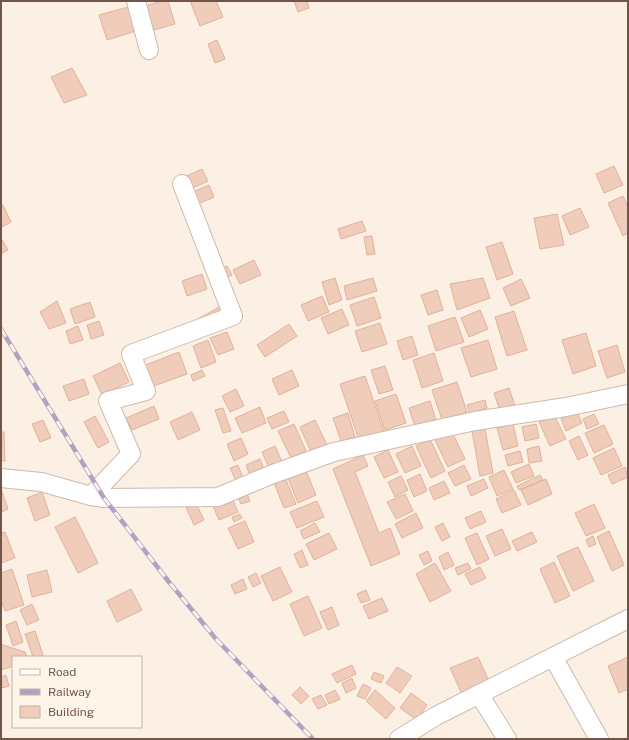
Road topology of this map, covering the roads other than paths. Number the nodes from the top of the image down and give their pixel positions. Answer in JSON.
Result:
{"nodes":[{"id":1,"x":136,"y":1,"type":"edge"},
{"id":2,"x":149,"y":50,"type":"dead end"},
{"id":3,"x":182,"y":184,"type":"dead end"},
{"id":4,"x":628,"y":394,"type":"edge"},
{"id":5,"x":1,"y":478,"type":"edge"},
{"id":6,"x":91,"y":496,"type":"junction"},
{"id":7,"x":628,"y":619,"type":"edge"},
{"id":8,"x":553,"y":657,"type":"junction"},
{"id":9,"x":479,"y":694,"type":"junction"},
{"id":10,"x":399,"y":739,"type":"edge"},
{"id":11,"x":507,"y":739,"type":"edge"},
{"id":12,"x":599,"y":739,"type":"edge"}],
"edges":[{"from":1,"to":2,"type":"street"},
{"from":3,"to":6,"type":"street"},
{"from":4,"to":6,"type":"street"},
{"from":5,"to":6,"type":"street"},
{"from":7,"to":8,"type":"street"},
{"from":8,"to":9,"type":"street"},
{"from":8,"to":12,"type":"street"},
{"from":9,"to":10,"type":"street"},
{"from":9,"to":11,"type":"street"}]}
